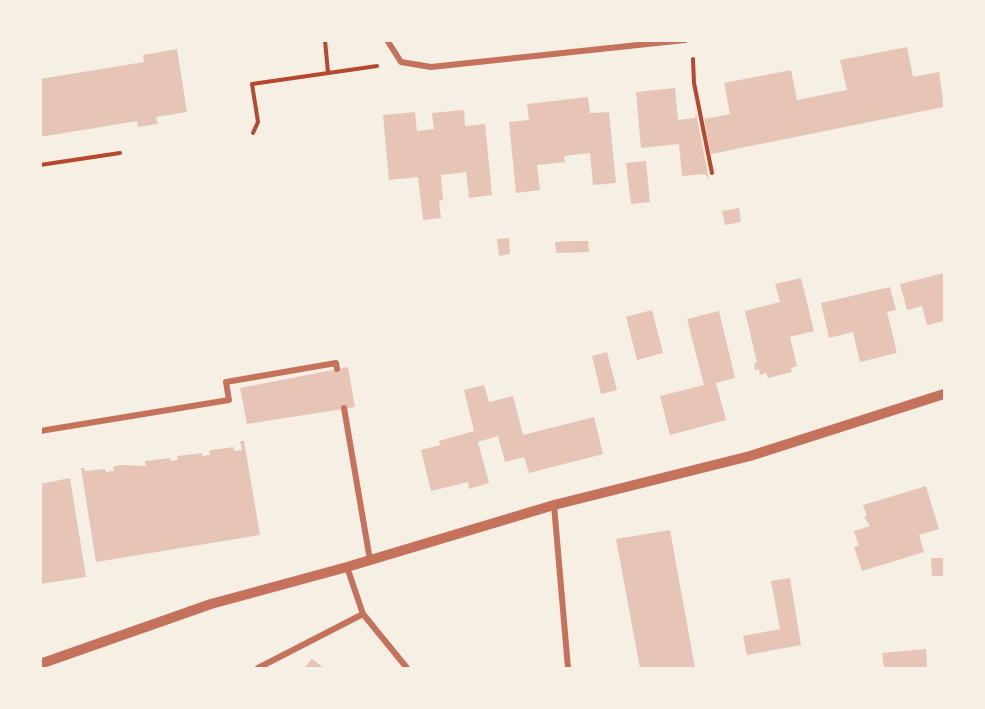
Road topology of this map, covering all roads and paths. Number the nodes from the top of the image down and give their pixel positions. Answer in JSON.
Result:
{"nodes":[{"id":1,"x":325,"y":40,"type":"edge"},
{"id":2,"x":387,"y":40,"type":"edge"},
{"id":3,"x":685,"y":40,"type":"edge"},
{"id":4,"x":692,"y":51,"type":"dead end"},
{"id":5,"x":401,"y":62,"type":"junction"},
{"id":6,"x":328,"y":73,"type":"junction"},
{"id":7,"x":253,"y":133,"type":"dead end"},
{"id":8,"x":120,"y":153,"type":"dead end"},
{"id":9,"x":40,"y":165,"type":"edge"},
{"id":10,"x":712,"y":174,"type":"dead end"},
{"id":11,"x":337,"y":366,"type":"dead end"},
{"id":12,"x":945,"y":394,"type":"edge"},
{"id":13,"x":344,"y":408,"type":"dead end"},
{"id":14,"x":40,"y":431,"type":"edge"},
{"id":15,"x":554,"y":505,"type":"junction"},
{"id":16,"x":370,"y":560,"type":"junction"},
{"id":17,"x":347,"y":567,"type":"junction"},
{"id":18,"x":363,"y":614,"type":"junction"},
{"id":19,"x":40,"y":664,"type":"edge"},
{"id":20,"x":258,"y":669,"type":"edge"},
{"id":21,"x":407,"y":669,"type":"edge"},
{"id":22,"x":568,"y":669,"type":"edge"}],
"edges":[{"from":1,"to":6,"type":"path"},
{"from":2,"to":5,"type":"street"},
{"from":3,"to":5,"type":"street"},
{"from":4,"to":10,"type":"path"},
{"from":5,"to":6,"type":"path"},
{"from":6,"to":7,"type":"path"},
{"from":8,"to":9,"type":"path"},
{"from":11,"to":14,"type":"street"},
{"from":12,"to":15,"type":"street"},
{"from":13,"to":16,"type":"street"},
{"from":15,"to":16,"type":"street"},
{"from":15,"to":22,"type":"street"},
{"from":16,"to":17,"type":"street"},
{"from":17,"to":18,"type":"street"},
{"from":17,"to":19,"type":"street"},
{"from":18,"to":20,"type":"street"},
{"from":18,"to":21,"type":"street"}]}
